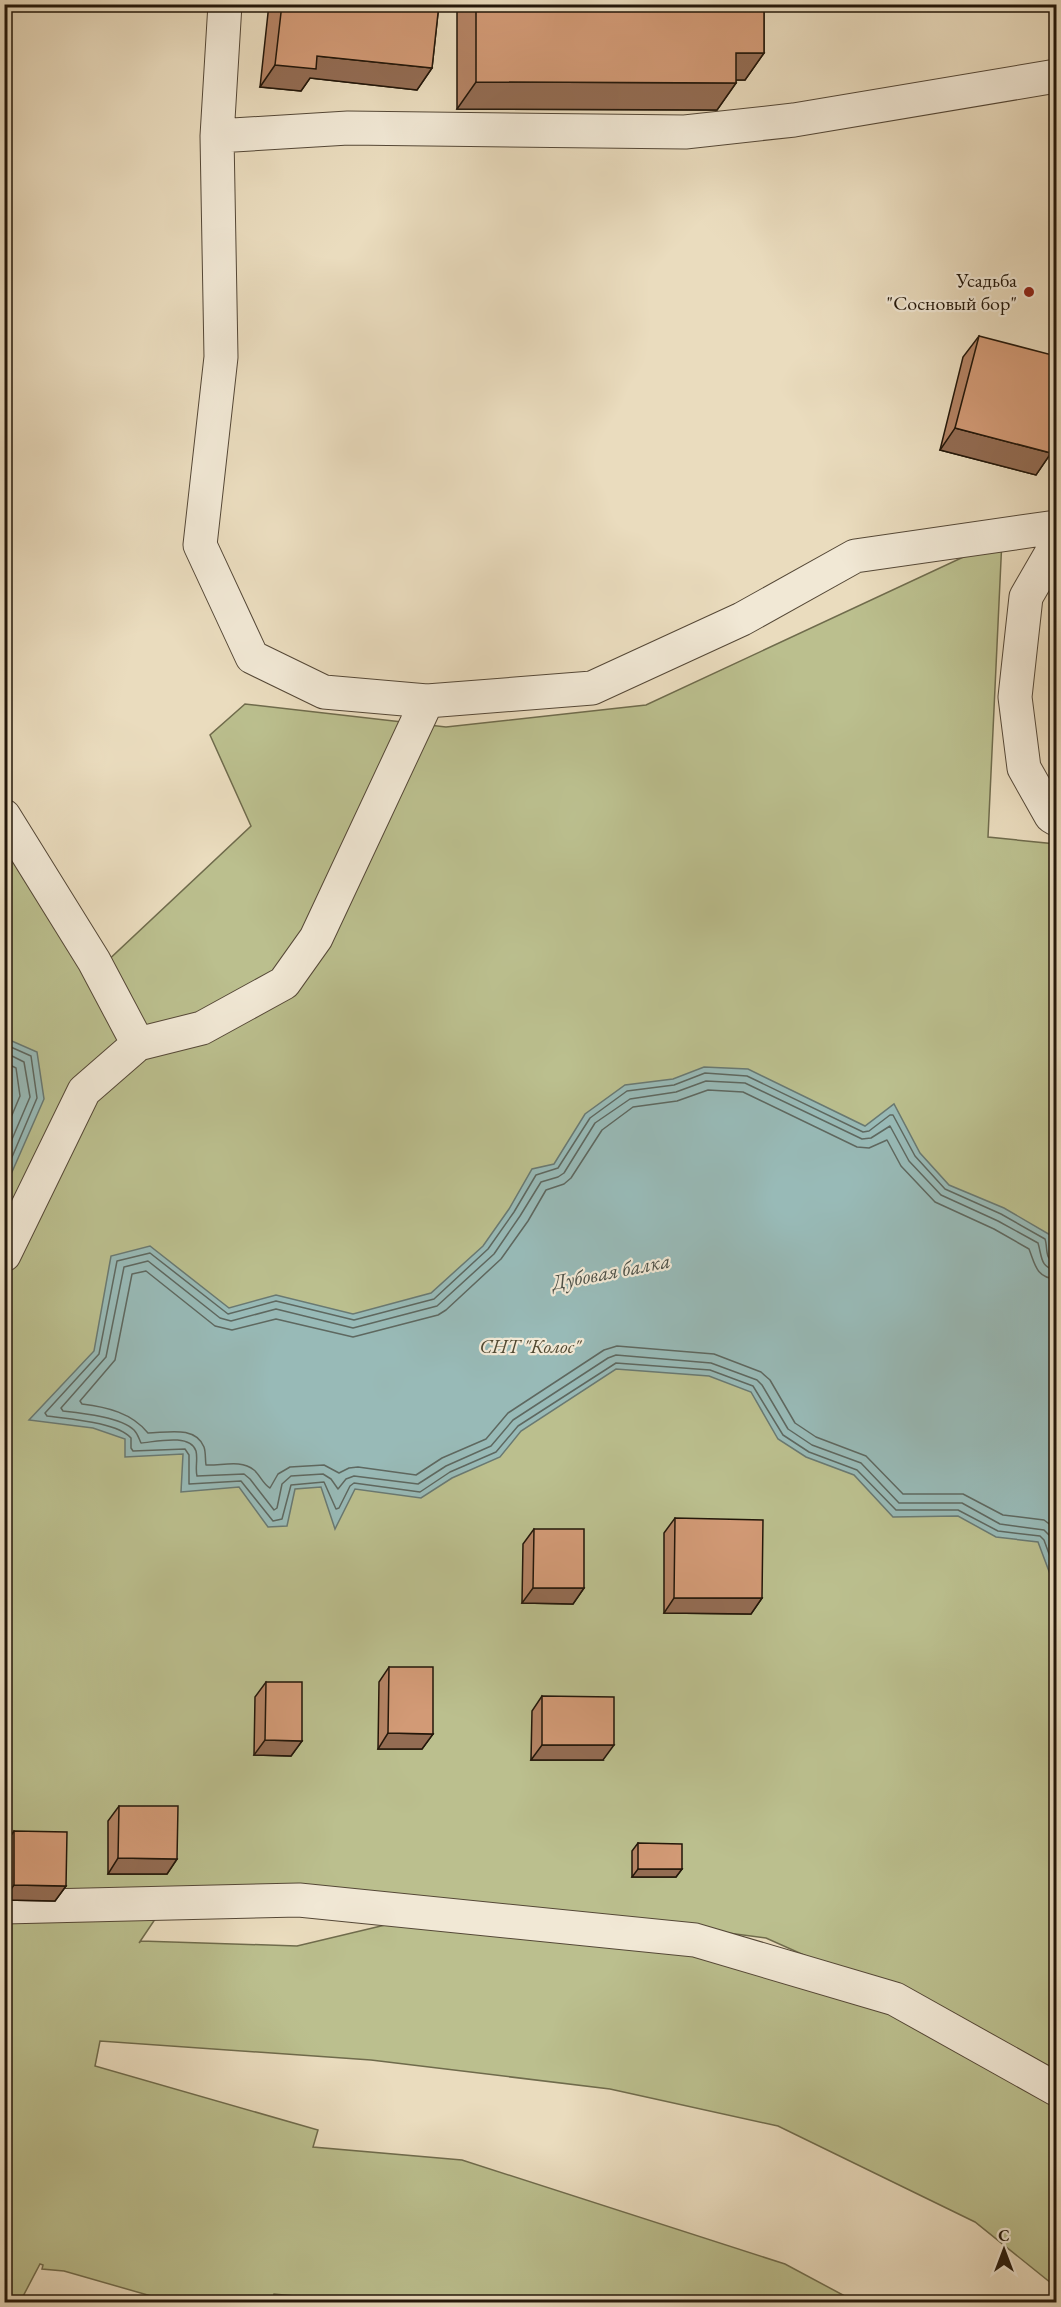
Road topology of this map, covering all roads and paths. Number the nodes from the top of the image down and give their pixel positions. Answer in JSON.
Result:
{"nodes":[{"id":1,"x":225,"y":4,"type":"edge"},
{"id":2,"x":1056,"y":76,"type":"edge"},
{"id":3,"x":217,"y":136,"type":"junction"},
{"id":4,"x":1056,"y":527,"type":"edge"},
{"id":5,"x":1056,"y":545,"type":"edge"},
{"id":6,"x":427,"y":701,"type":"junction"},
{"id":7,"x":4,"y":816,"type":"edge"},
{"id":8,"x":1056,"y":819,"type":"edge"},
{"id":9,"x":138,"y":1044,"type":"junction"},
{"id":10,"x":4,"y":1255,"type":"edge"},
{"id":11,"x":4,"y":1907,"type":"edge"},
{"id":12,"x":1056,"y":2089,"type":"edge"}],
"edges":[{"from":1,"to":3,"type":"street"},
{"from":2,"to":3,"type":"street"},
{"from":3,"to":6,"type":"street"},
{"from":4,"to":6,"type":"street"},
{"from":5,"to":8,"type":"street"},
{"from":6,"to":9,"type":"street"},
{"from":7,"to":9,"type":"street"},
{"from":9,"to":10,"type":"street"},
{"from":11,"to":12,"type":"street"}]}
